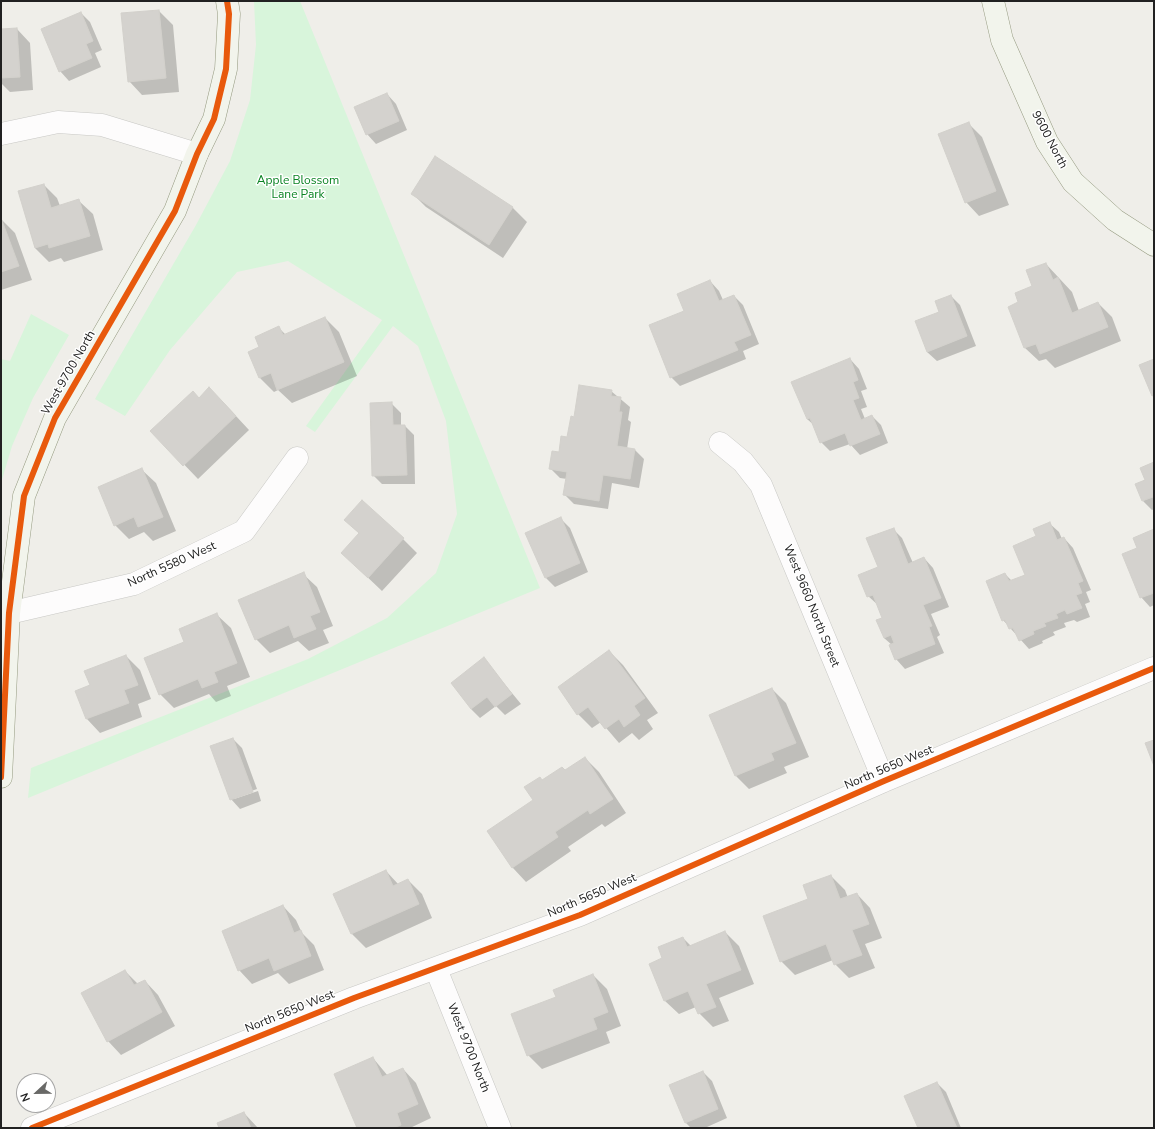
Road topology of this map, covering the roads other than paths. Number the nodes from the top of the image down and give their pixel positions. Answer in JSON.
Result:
{"nodes":[{"id":1,"x":227,"y":1,"type":"edge"},
{"id":2,"x":993,"y":1,"type":"edge"},
{"id":3,"x":1,"y":134,"type":"edge"},
{"id":4,"x":197,"y":154,"type":"junction"},
{"id":5,"x":1154,"y":245,"type":"edge"},
{"id":6,"x":720,"y":443,"type":"dead end"},
{"id":7,"x":297,"y":458,"type":"dead end"},
{"id":8,"x":9,"y":613,"type":"junction"},
{"id":9,"x":1154,"y":668,"type":"edge"},
{"id":10,"x":1,"y":777,"type":"edge"},
{"id":11,"x":884,"y":782,"type":"junction"},
{"id":12,"x":436,"y":969,"type":"junction"},
{"id":13,"x":32,"y":1128,"type":"edge"},
{"id":14,"x":500,"y":1128,"type":"edge"}],
"edges":[{"from":1,"to":4,"type":"street","name":"West 9700 North"},
{"from":2,"to":5,"type":"street","name":"9600 North"},
{"from":3,"to":4,"type":"street"},
{"from":4,"to":8,"type":"street","name":"West 9700 North"},
{"from":6,"to":11,"type":"street","name":"West 9660 North Street"},
{"from":7,"to":8,"type":"street","name":"North 5580 West"},
{"from":8,"to":10,"type":"street","name":"West 9700 North"},
{"from":9,"to":11,"type":"street","name":"North 5650 West"},
{"from":11,"to":12,"type":"street","name":"North 5650 West"},
{"from":12,"to":13,"type":"street","name":"North 5650 West"},
{"from":12,"to":14,"type":"street","name":"West 9700 North"}]}
